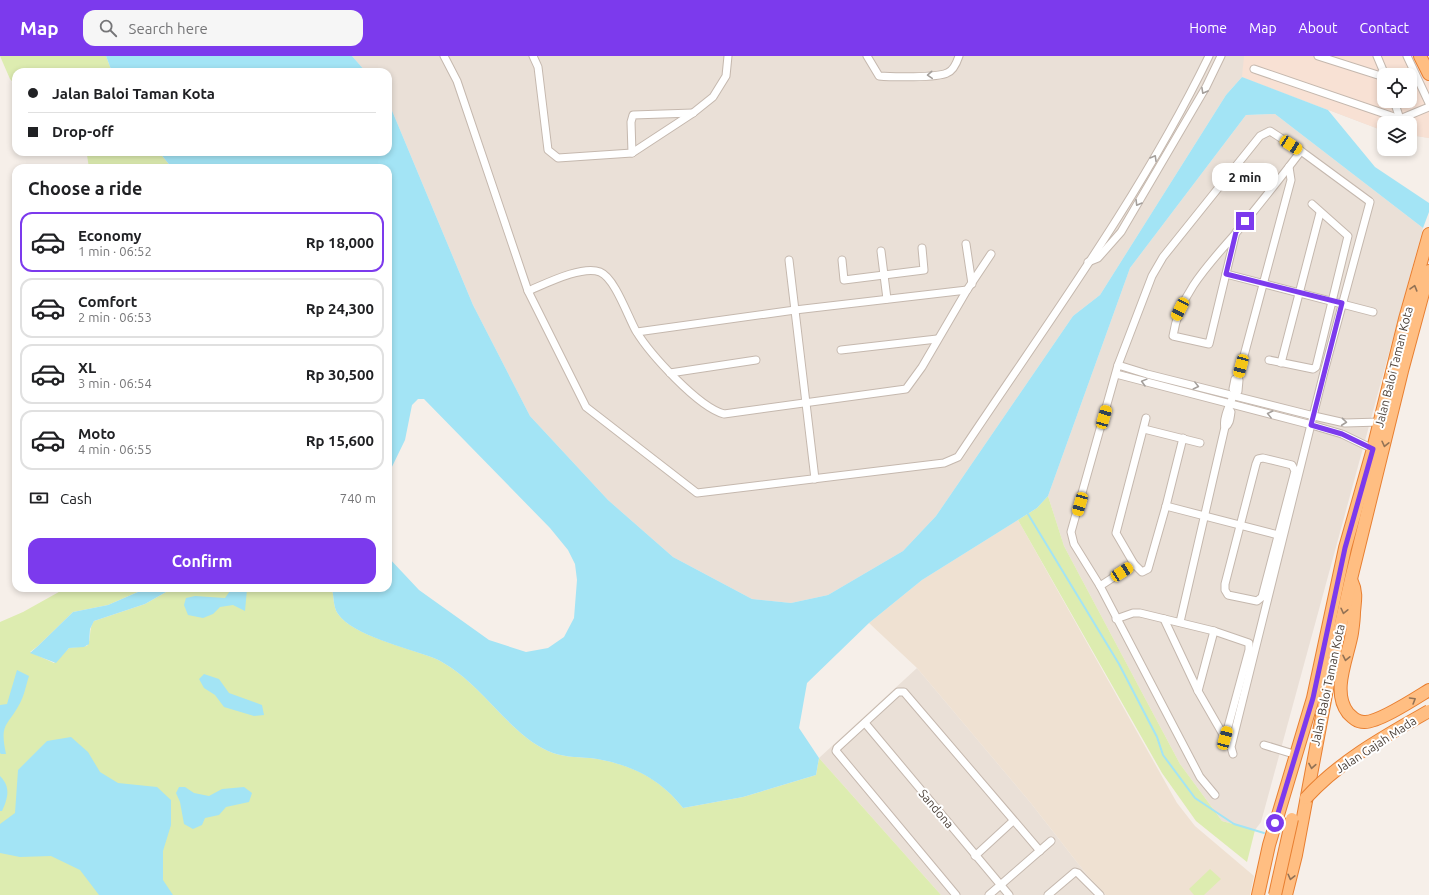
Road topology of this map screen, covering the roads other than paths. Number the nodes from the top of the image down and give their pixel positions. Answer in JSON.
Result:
{"nodes":[{"id":1,"x":444,"y":56,"type":"edge"},
{"id":2,"x":533,"y":56,"type":"edge"},
{"id":3,"x":728,"y":56,"type":"edge"},
{"id":4,"x":867,"y":56,"type":"edge"},
{"id":5,"x":959,"y":56,"type":"edge"},
{"id":6,"x":1209,"y":56,"type":"edge"},
{"id":7,"x":1221,"y":56,"type":"edge"},
{"id":8,"x":1318,"y":56,"type":"edge"},
{"id":9,"x":1377,"y":56,"type":"edge"},
{"id":10,"x":1407,"y":56,"type":"edge"},
{"id":11,"x":1420,"y":56,"type":"edge"},
{"id":12,"x":1382,"y":68,"type":"edge"},
{"id":13,"x":1254,"y":69,"type":"dead end"},
{"id":14,"x":1377,"y":74,"type":"edge"},
{"id":15,"x":1429,"y":74,"type":"edge"},
{"id":16,"x":1429,"y":103,"type":"edge"},
{"id":17,"x":1429,"y":107,"type":"edge"},
{"id":18,"x":693,"y":113,"type":"junction"},
{"id":19,"x":1391,"y":116,"type":"edge"},
{"id":20,"x":1407,"y":116,"type":"edge"},
{"id":21,"x":1301,"y":151,"type":"junction"},
{"id":22,"x":632,"y":152,"type":"junction"},
{"id":23,"x":1289,"y":167,"type":"junction"},
{"id":24,"x":1312,"y":204,"type":"dead end"},
{"id":25,"x":1320,"y":213,"type":"junction"},
{"id":26,"x":1236,"y":232,"type":"junction"},
{"id":27,"x":1429,"y":234,"type":"edge"},
{"id":28,"x":966,"y":244,"type":"dead end"},
{"id":29,"x":922,"y":248,"type":"dead end"},
{"id":30,"x":881,"y":251,"type":"dead end"},
{"id":31,"x":991,"y":254,"type":"dead end"},
{"id":32,"x":789,"y":260,"type":"dead end"},
{"id":33,"x":842,"y":260,"type":"dead end"},
{"id":34,"x":1088,"y":262,"type":"junction"},
{"id":35,"x":1429,"y":271,"type":"edge"},
{"id":36,"x":1226,"y":274,"type":"junction"},
{"id":37,"x":884,"y":275,"type":"junction"},
{"id":38,"x":1262,"y":284,"type":"junction"},
{"id":39,"x":970,"y":287,"type":"junction"},
{"id":40,"x":528,"y":291,"type":"junction"},
{"id":41,"x":1299,"y":292,"type":"junction"},
{"id":42,"x":887,"y":299,"type":"junction"},
{"id":43,"x":1333,"y":301,"type":"junction"},
{"id":44,"x":1342,"y":303,"type":"junction"},
{"id":45,"x":795,"y":310,"type":"junction"},
{"id":46,"x":1373,"y":312,"type":"dead end"},
{"id":47,"x":1410,"y":320,"type":"junction"},
{"id":48,"x":637,"y":332,"type":"junction"},
{"id":49,"x":937,"y":339,"type":"junction"},
{"id":50,"x":841,"y":350,"type":"dead end"},
{"id":51,"x":756,"y":360,"type":"dead end"},
{"id":52,"x":1269,"y":360,"type":"dead end"},
{"id":53,"x":1281,"y":363,"type":"junction"},
{"id":54,"x":1118,"y":365,"type":"junction"},
{"id":55,"x":670,"y":373,"type":"junction"},
{"id":56,"x":1116,"y":374,"type":"junction"},
{"id":57,"x":1177,"y":381,"type":"junction"},
{"id":58,"x":1174,"y":390,"type":"junction"},
{"id":59,"x":1234,"y":393,"type":"junction"},
{"id":60,"x":806,"y":402,"type":"junction"},
{"id":61,"x":1230,"y":407,"type":"junction"},
{"id":62,"x":1314,"y":416,"type":"junction"},
{"id":63,"x":1146,"y":418,"type":"dead end"},
{"id":64,"x":1380,"y":422,"type":"junction"},
{"id":65,"x":1311,"y":425,"type":"junction"},
{"id":66,"x":1144,"y":429,"type":"junction"},
{"id":67,"x":1183,"y":438,"type":"junction"},
{"id":68,"x":1200,"y":443,"type":"dead end"},
{"id":69,"x":1373,"y":449,"type":"junction"},
{"id":70,"x":815,"y":479,"type":"junction"},
{"id":71,"x":1166,"y":506,"type":"junction"},
{"id":72,"x":1206,"y":515,"type":"junction"},
{"id":73,"x":1241,"y":525,"type":"junction"},
{"id":74,"x":1278,"y":535,"type":"junction"},
{"id":75,"x":1345,"y":548,"type":"junction"},
{"id":76,"x":1358,"y":551,"type":"junction"},
{"id":77,"x":1134,"y":564,"type":"junction"},
{"id":78,"x":1351,"y":579,"type":"junction"},
{"id":79,"x":1100,"y":586,"type":"junction"},
{"id":80,"x":1116,"y":619,"type":"junction"},
{"id":81,"x":1164,"y":619,"type":"junction"},
{"id":82,"x":1180,"y":622,"type":"junction"},
{"id":83,"x":1214,"y":631,"type":"junction"},
{"id":84,"x":1198,"y":690,"type":"junction"},
{"id":85,"x":1429,"y":690,"type":"edge"},
{"id":86,"x":1429,"y":711,"type":"edge"},
{"id":87,"x":864,"y":722,"type":"junction"},
{"id":88,"x":1264,"y":745,"type":"dead end"},
{"id":89,"x":1233,"y":754,"type":"dead end"},
{"id":90,"x":1297,"y":755,"type":"junction"},
{"id":91,"x":1215,"y":795,"type":"dead end"},
{"id":92,"x":1013,"y":821,"type":"junction"},
{"id":93,"x":1051,"y":841,"type":"dead end"},
{"id":94,"x":1269,"y":846,"type":"junction"},
{"id":95,"x":1040,"y":851,"type":"junction"},
{"id":96,"x":1296,"y":855,"type":"junction"},
{"id":97,"x":975,"y":856,"type":"junction"},
{"id":98,"x":1000,"y":886,"type":"junction"},
{"id":99,"x":956,"y":895,"type":"edge"},
{"id":100,"x":989,"y":895,"type":"edge"},
{"id":101,"x":1009,"y":895,"type":"edge"},
{"id":102,"x":1048,"y":895,"type":"edge"},
{"id":103,"x":1100,"y":895,"type":"edge"},
{"id":104,"x":1258,"y":895,"type":"edge"},
{"id":105,"x":1275,"y":895,"type":"edge"},
{"id":106,"x":1286,"y":895,"type":"edge"}],
"edges":[{"from":1,"to":40,"type":"street"},
{"from":2,"to":22,"type":"street"},
{"from":3,"to":18,"type":"street"},
{"from":5,"to":4,"type":"street","one_way":true},
{"from":34,"to":6,"type":"street","one_way":true},
{"from":7,"to":34,"type":"street","one_way":true},
{"from":8,"to":14,"type":"street"},
{"from":9,"to":12,"type":"street"},
{"from":10,"to":16,"type":"street"},
{"from":11,"to":15,"type":"highway"},
{"from":13,"to":19,"type":"street"},
{"from":17,"to":20,"type":"street"},
{"from":18,"to":22,"type":"street"},
{"from":18,"to":22,"type":"street"},
{"from":21,"to":23,"type":"street"},
{"from":21,"to":44,"type":"street"},
{"from":21,"to":54,"type":"street"},
{"from":23,"to":26,"type":"street"},
{"from":23,"to":38,"type":"street"},
{"from":24,"to":25,"type":"street"},
{"from":25,"to":41,"type":"street"},
{"from":25,"to":43,"type":"street"},
{"from":26,"to":36,"type":"street"},
{"from":26,"to":36,"type":"street"},
{"from":47,"to":27,"type":"highway","name":"Jalan Baloi Taman Kota","one_way":true},
{"from":28,"to":39,"type":"street"},
{"from":29,"to":37,"type":"street"},
{"from":30,"to":37,"type":"street"},
{"from":31,"to":39,"type":"street"},
{"from":32,"to":45,"type":"street"},
{"from":33,"to":37,"type":"street"},
{"from":34,"to":70,"type":"street"},
{"from":35,"to":47,"type":"highway","name":"Jalan Baloi Taman Kota"},
{"from":36,"to":38,"type":"street"},
{"from":37,"to":42,"type":"street"},
{"from":38,"to":41,"type":"street"},
{"from":38,"to":59,"type":"street"},
{"from":39,"to":42,"type":"street"},
{"from":39,"to":49,"type":"street"},
{"from":40,"to":48,"type":"street"},
{"from":40,"to":70,"type":"street"},
{"from":41,"to":43,"type":"street"},
{"from":41,"to":53,"type":"street"},
{"from":42,"to":45,"type":"street"},
{"from":43,"to":44,"type":"street"},
{"from":43,"to":53,"type":"street"},
{"from":44,"to":46,"type":"street"},
{"from":44,"to":62,"type":"street"},
{"from":45,"to":48,"type":"street"},
{"from":45,"to":60,"type":"street"},
{"from":47,"to":64,"type":"highway","name":"Jalan Baloi Taman Kota"},
{"from":47,"to":76,"type":"highway","name":"Jalan Baloi Taman Kota","one_way":true},
{"from":48,"to":55,"type":"street"},
{"from":49,"to":50,"type":"street"},
{"from":49,"to":60,"type":"street"},
{"from":51,"to":55,"type":"street"},
{"from":52,"to":53,"type":"street"},
{"from":54,"to":56,"type":"street"},
{"from":54,"to":57,"type":"street"},
{"from":55,"to":60,"type":"street"},
{"from":58,"to":56,"type":"street","one_way":true},
{"from":56,"to":79,"type":"street"},
{"from":57,"to":58,"type":"street"},
{"from":57,"to":59,"type":"street","one_way":true},
{"from":58,"to":61,"type":"street"},
{"from":59,"to":61,"type":"street"},
{"from":59,"to":62,"type":"street"},
{"from":60,"to":70,"type":"street"},
{"from":65,"to":61,"type":"street","one_way":true},
{"from":61,"to":72,"type":"street"},
{"from":62,"to":64,"type":"street","one_way":true},
{"from":62,"to":65,"type":"street"},
{"from":63,"to":66,"type":"street"},
{"from":64,"to":69,"type":"highway","name":"Jalan Baloi Taman Kota"},
{"from":65,"to":69,"type":"street"},
{"from":65,"to":89,"type":"street"},
{"from":66,"to":67,"type":"street"},
{"from":66,"to":77,"type":"street"},
{"from":67,"to":68,"type":"street"},
{"from":67,"to":71,"type":"street"},
{"from":69,"to":75,"type":"highway","name":"Jalan Baloi Taman Kota"},
{"from":71,"to":72,"type":"street"},
{"from":71,"to":77,"type":"street"},
{"from":72,"to":73,"type":"street"},
{"from":72,"to":82,"type":"street"},
{"from":73,"to":74,"type":"street"},
{"from":73,"to":74,"type":"street"},
{"from":73,"to":74,"type":"street"},
{"from":75,"to":76,"type":"highway"},
{"from":75,"to":90,"type":"highway","name":"Jalan Baloi Taman Kota"},
{"from":76,"to":78,"type":"highway","name":"Jalan Baloi Taman Kota"},
{"from":77,"to":79,"type":"street"},
{"from":78,"to":85,"type":"highway","one_way":true},
{"from":78,"to":96,"type":"highway","name":"Jalan Baloi Taman Kota","one_way":true},
{"from":79,"to":80,"type":"street"},
{"from":80,"to":81,"type":"street"},
{"from":80,"to":91,"type":"street"},
{"from":81,"to":82,"type":"street"},
{"from":81,"to":84,"type":"street"},
{"from":82,"to":83,"type":"street"},
{"from":83,"to":84,"type":"street"},
{"from":83,"to":84,"type":"street"},
{"from":86,"to":105,"type":"highway","name":"Jalan Gajah Mada","bridge":true},
{"from":87,"to":92,"type":"street"},
{"from":87,"to":97,"type":"street","name":"Sandona"},
{"from":87,"to":99,"type":"street"},
{"from":88,"to":90,"type":"street"},
{"from":90,"to":94,"type":"highway","name":"Jalan Baloi Taman Kota"},
{"from":92,"to":95,"type":"street"},
{"from":92,"to":97,"type":"street"},
{"from":93,"to":95,"type":"street"},
{"from":94,"to":96,"type":"highway"},
{"from":94,"to":104,"type":"highway","name":"Jalan Baloi Taman Kota"},
{"from":95,"to":98,"type":"street"},
{"from":96,"to":106,"type":"highway","one_way":true},
{"from":97,"to":98,"type":"street","name":"Sandona"},
{"from":98,"to":100,"type":"street"},
{"from":98,"to":101,"type":"street","name":"Sandona"},
{"from":102,"to":103,"type":"street"}]}
